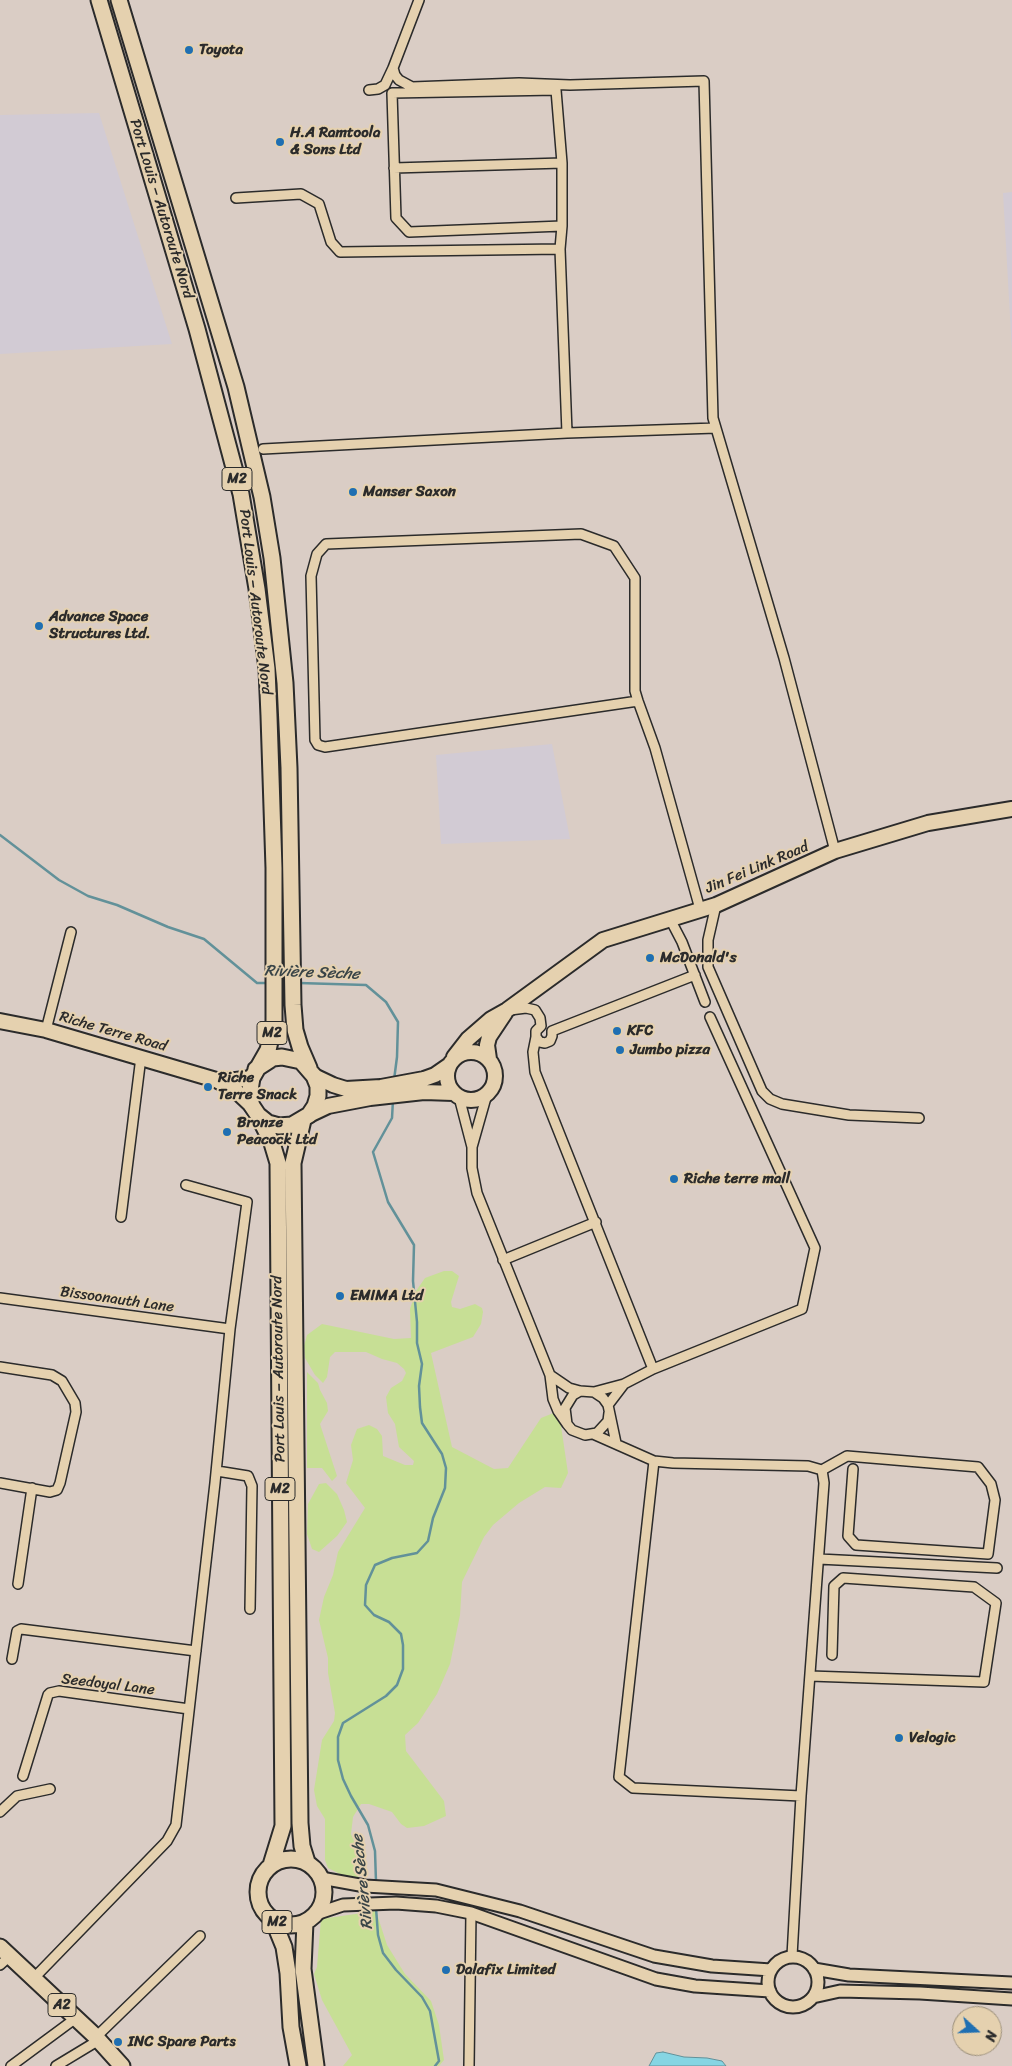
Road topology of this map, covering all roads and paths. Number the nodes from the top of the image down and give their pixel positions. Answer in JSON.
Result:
{"nodes":[{"id":1,"x":99,"y":0,"type":"edge"},
{"id":2,"x":119,"y":0,"type":"edge"},
{"id":3,"x":419,"y":0,"type":"edge"},
{"id":4,"x":394,"y":68,"type":"junction"},
{"id":5,"x":369,"y":90,"type":"dead end"},
{"id":6,"x":562,"y":163,"type":"junction"},
{"id":7,"x":394,"y":168,"type":"junction"},
{"id":8,"x":236,"y":198,"type":"dead end"},
{"id":9,"x":562,"y":226,"type":"junction"},
{"id":10,"x":560,"y":249,"type":"junction"},
{"id":11,"x":716,"y":428,"type":"junction"},
{"id":12,"x":567,"y":433,"type":"junction"},
{"id":13,"x":263,"y":450,"type":"dead end"},
{"id":14,"x":638,"y":702,"type":"junction"},
{"id":15,"x":1012,"y":810,"type":"edge"},
{"id":16,"x":835,"y":851,"type":"junction"},
{"id":17,"x":716,"y":905,"type":"junction"},
{"id":18,"x":700,"y":908,"type":"junction"},
{"id":19,"x":672,"y":923,"type":"junction"},
{"id":20,"x":71,"y":932,"type":"dead end"},
{"id":21,"x":695,"y":975,"type":"junction"},
{"id":22,"x":705,"y":1002,"type":"dead end"},
{"id":23,"x":507,"y":1010,"type":"junction"},
{"id":24,"x":710,"y":1017,"type":"dead end"},
{"id":25,"x":0,"y":1021,"type":"edge"},
{"id":26,"x":541,"y":1026,"type":"junction"},
{"id":27,"x":46,"y":1030,"type":"junction"},
{"id":28,"x":552,"y":1031,"type":"junction"},
{"id":29,"x":536,"y":1037,"type":"junction"},
{"id":30,"x":545,"y":1043,"type":"junction"},
{"id":31,"x":141,"y":1057,"type":"junction"},
{"id":32,"x":489,"y":1059,"type":"junction"},
{"id":33,"x":451,"y":1062,"type":"junction"},
{"id":34,"x":534,"y":1062,"type":"junction"},
{"id":35,"x":311,"y":1072,"type":"junction"},
{"id":36,"x":254,"y":1073,"type":"junction"},
{"id":37,"x":216,"y":1080,"type":"junction"},
{"id":38,"x":487,"y":1094,"type":"junction"},
{"id":39,"x":456,"y":1095,"type":"junction"},
{"id":40,"x":255,"y":1111,"type":"junction"},
{"id":41,"x":306,"y":1118,"type":"junction"},
{"id":42,"x":918,"y":1118,"type":"dead end"},
{"id":43,"x":472,"y":1147,"type":"junction"},
{"id":44,"x":186,"y":1185,"type":"dead end"},
{"id":45,"x":121,"y":1216,"type":"dead end"},
{"id":46,"x":596,"y":1222,"type":"junction"},
{"id":47,"x":503,"y":1260,"type":"junction"},
{"id":48,"x":0,"y":1298,"type":"edge"},
{"id":49,"x":230,"y":1329,"type":"junction"},
{"id":50,"x":0,"y":1367,"type":"edge"},
{"id":51,"x":653,"y":1369,"type":"junction"},
{"id":52,"x":550,"y":1376,"type":"junction"},
{"id":53,"x":624,"y":1384,"type":"junction"},
{"id":54,"x":580,"y":1392,"type":"junction"},
{"id":55,"x":594,"y":1392,"type":"junction"},
{"id":56,"x":608,"y":1409,"type":"junction"},
{"id":57,"x":567,"y":1424,"type":"junction"},
{"id":58,"x":593,"y":1434,"type":"junction"},
{"id":59,"x":616,"y":1443,"type":"junction"},
{"id":60,"x":654,"y":1461,"type":"junction"},
{"id":61,"x":822,"y":1470,"type":"junction"},
{"id":62,"x":853,"y":1470,"type":"dead end"},
{"id":63,"x":216,"y":1471,"type":"junction"},
{"id":64,"x":0,"y":1483,"type":"edge"},
{"id":65,"x":32,"y":1488,"type":"junction"},
{"id":66,"x":819,"y":1559,"type":"junction"},
{"id":67,"x":997,"y":1568,"type":"dead end"},
{"id":68,"x":18,"y":1584,"type":"dead end"},
{"id":69,"x":250,"y":1609,"type":"dead end"},
{"id":70,"x":196,"y":1651,"type":"junction"},
{"id":71,"x":832,"y":1655,"type":"dead end"},
{"id":72,"x":12,"y":1658,"type":"dead end"},
{"id":73,"x":810,"y":1676,"type":"junction"},
{"id":74,"x":189,"y":1710,"type":"junction"},
{"id":75,"x":24,"y":1776,"type":"dead end"},
{"id":76,"x":50,"y":1789,"type":"dead end"},
{"id":77,"x":801,"y":1796,"type":"junction"},
{"id":78,"x":0,"y":1812,"type":"edge"},
{"id":79,"x":307,"y":1862,"type":"junction"},
{"id":80,"x":271,"y":1865,"type":"junction"},
{"id":81,"x":321,"y":1878,"type":"junction"},
{"id":82,"x":470,"y":1913,"type":"junction"},
{"id":83,"x":310,"y":1918,"type":"junction"},
{"id":84,"x":273,"y":1920,"type":"junction"},
{"id":85,"x":200,"y":1936,"type":"dead end"},
{"id":86,"x":3,"y":1956,"type":"edge"},
{"id":87,"x":792,"y":1956,"type":"junction"},
{"id":88,"x":814,"y":1969,"type":"junction"},
{"id":89,"x":771,"y":1970,"type":"junction"},
{"id":90,"x":34,"y":1978,"type":"junction"},
{"id":91,"x":1012,"y":1983,"type":"edge"},
{"id":92,"x":770,"y":1991,"type":"junction"},
{"id":93,"x":813,"y":1997,"type":"junction"},
{"id":94,"x":1012,"y":1999,"type":"edge"},
{"id":95,"x":76,"y":2018,"type":"junction"},
{"id":96,"x":97,"y":2039,"type":"junction"},
{"id":97,"x":12,"y":2066,"type":"edge"},
{"id":98,"x":56,"y":2066,"type":"edge"},
{"id":99,"x":122,"y":2066,"type":"edge"},
{"id":100,"x":298,"y":2066,"type":"edge"},
{"id":101,"x":316,"y":2066,"type":"edge"},
{"id":102,"x":468,"y":2066,"type":"edge"}],
"edges":[{"from":1,"to":36,"type":"main road","name":"Port Louis – Autoroute Nord","number":"M2"},
{"from":2,"to":35,"type":"main road","name":"Port Louis – Autoroute Nord","number":"M2"},
{"from":3,"to":4,"type":"street"},
{"from":4,"to":5,"type":"street"},
{"from":4,"to":11,"type":"street"},
{"from":6,"to":7,"type":"street"},
{"from":6,"to":7,"type":"street"},
{"from":6,"to":9,"type":"street"},
{"from":7,"to":9,"type":"street"},
{"from":8,"to":10,"type":"street"},
{"from":9,"to":10,"type":"street"},
{"from":10,"to":12,"type":"street"},
{"from":11,"to":12,"type":"street"},
{"from":11,"to":16,"type":"street"},
{"from":12,"to":13,"type":"street"},
{"from":14,"to":14,"type":"street"},
{"from":14,"to":18,"type":"street"},
{"from":15,"to":16,"type":"main road","name":"Jin Fei Link Road"},
{"from":16,"to":17,"type":"main road","name":"Jin Fei Link Road"},
{"from":17,"to":18,"type":"main road","name":"Jin Fei Link Road"},
{"from":17,"to":19,"type":"main road"},
{"from":17,"to":42,"type":"street"},
{"from":18,"to":19,"type":"main road","name":"Jin Fei Link Road"},
{"from":19,"to":21,"type":"street"},
{"from":19,"to":23,"type":"main road","name":"Jin Fei Link Road"},
{"from":20,"to":27,"type":"street"},
{"from":21,"to":22,"type":"street"},
{"from":21,"to":28,"type":"street"},
{"from":23,"to":26,"type":"street"},
{"from":23,"to":32,"type":"main road"},
{"from":23,"to":33,"type":"main road"},
{"from":24,"to":51,"type":"street"},
{"from":25,"to":27,"type":"main road","name":"Riche Terre Road"},
{"from":26,"to":28,"type":"street"},
{"from":26,"to":29,"type":"street"},
{"from":27,"to":31,"type":"main road","name":"Riche Terre Road"},
{"from":28,"to":30,"type":"street"},
{"from":29,"to":30,"type":"street"},
{"from":29,"to":34,"type":"street"},
{"from":30,"to":34,"type":"street"},
{"from":31,"to":37,"type":"main road","name":"Riche Terre Road"},
{"from":31,"to":45,"type":"street"},
{"from":32,"to":33,"type":"main road"},
{"from":32,"to":38,"type":"main road"},
{"from":33,"to":35,"type":"main road"},
{"from":33,"to":39,"type":"main road"},
{"from":34,"to":46,"type":"street"},
{"from":35,"to":36,"type":"main road","number":"M2"},
{"from":35,"to":41,"type":"main road","number":"M2"},
{"from":36,"to":37,"type":"main road"},
{"from":36,"to":40,"type":"main road","number":"M2"},
{"from":37,"to":40,"type":"main road"},
{"from":38,"to":39,"type":"main road"},
{"from":38,"to":43,"type":"street"},
{"from":39,"to":41,"type":"main road"},
{"from":39,"to":43,"type":"street"},
{"from":40,"to":41,"type":"main road"},
{"from":40,"to":80,"type":"main road","name":"Port Louis – Autoroute Nord","number":"M2"},
{"from":41,"to":79,"type":"main road","name":"Port Louis – Autoroute Nord","number":"M2"},
{"from":43,"to":47,"type":"street"},
{"from":44,"to":49,"type":"street"},
{"from":46,"to":47,"type":"street"},
{"from":46,"to":51,"type":"street"},
{"from":47,"to":52,"type":"street"},
{"from":48,"to":49,"type":"street","name":"Bissoonauth Lane"},
{"from":49,"to":63,"type":"street"},
{"from":50,"to":65,"type":"street"},
{"from":51,"to":53,"type":"street"},
{"from":52,"to":54,"type":"street"},
{"from":52,"to":57,"type":"street"},
{"from":53,"to":55,"type":"street"},
{"from":53,"to":56,"type":"street"},
{"from":54,"to":55,"type":"street"},
{"from":54,"to":57,"type":"street"},
{"from":55,"to":56,"type":"street"},
{"from":56,"to":58,"type":"street"},
{"from":56,"to":59,"type":"street"},
{"from":57,"to":58,"type":"street"},
{"from":58,"to":59,"type":"street"},
{"from":59,"to":60,"type":"street"},
{"from":60,"to":61,"type":"street"},
{"from":60,"to":77,"type":"street"},
{"from":61,"to":62,"type":"street"},
{"from":61,"to":66,"type":"street"},
{"from":63,"to":69,"type":"street"},
{"from":63,"to":70,"type":"street"},
{"from":64,"to":65,"type":"street"},
{"from":65,"to":68,"type":"street"},
{"from":66,"to":67,"type":"street"},
{"from":66,"to":73,"type":"street"},
{"from":70,"to":72,"type":"street"},
{"from":70,"to":74,"type":"street"},
{"from":71,"to":73,"type":"street"},
{"from":73,"to":77,"type":"street"},
{"from":74,"to":75,"type":"street","name":"Seedoyal Lane"},
{"from":74,"to":90,"type":"street"},
{"from":76,"to":78,"type":"street"},
{"from":77,"to":87,"type":"street"},
{"from":79,"to":80,"type":"main road"},
{"from":79,"to":81,"type":"main road","number":"M2"},
{"from":80,"to":84,"type":"main road","number":"M2"},
{"from":81,"to":83,"type":"main road","number":"M2"},
{"from":81,"to":89,"type":"street"},
{"from":82,"to":83,"type":"street"},
{"from":82,"to":92,"type":"street"},
{"from":82,"to":102,"type":"street"},
{"from":83,"to":84,"type":"main road","number":"M2"},
{"from":83,"to":101,"type":"main road","number":"M2"},
{"from":84,"to":100,"type":"main road","number":"M2"},
{"from":85,"to":96,"type":"street"},
{"from":86,"to":90,"type":"main road","number":"A2"},
{"from":87,"to":88,"type":"street"},
{"from":87,"to":89,"type":"street"},
{"from":88,"to":91,"type":"street"},
{"from":88,"to":93,"type":"street"},
{"from":89,"to":92,"type":"street"},
{"from":90,"to":95,"type":"main road","number":"A2"},
{"from":92,"to":93,"type":"street"},
{"from":93,"to":94,"type":"street"},
{"from":95,"to":96,"type":"main road","number":"A2"},
{"from":95,"to":97,"type":"street"},
{"from":96,"to":98,"type":"street"},
{"from":96,"to":99,"type":"main road","number":"A2"}]}
